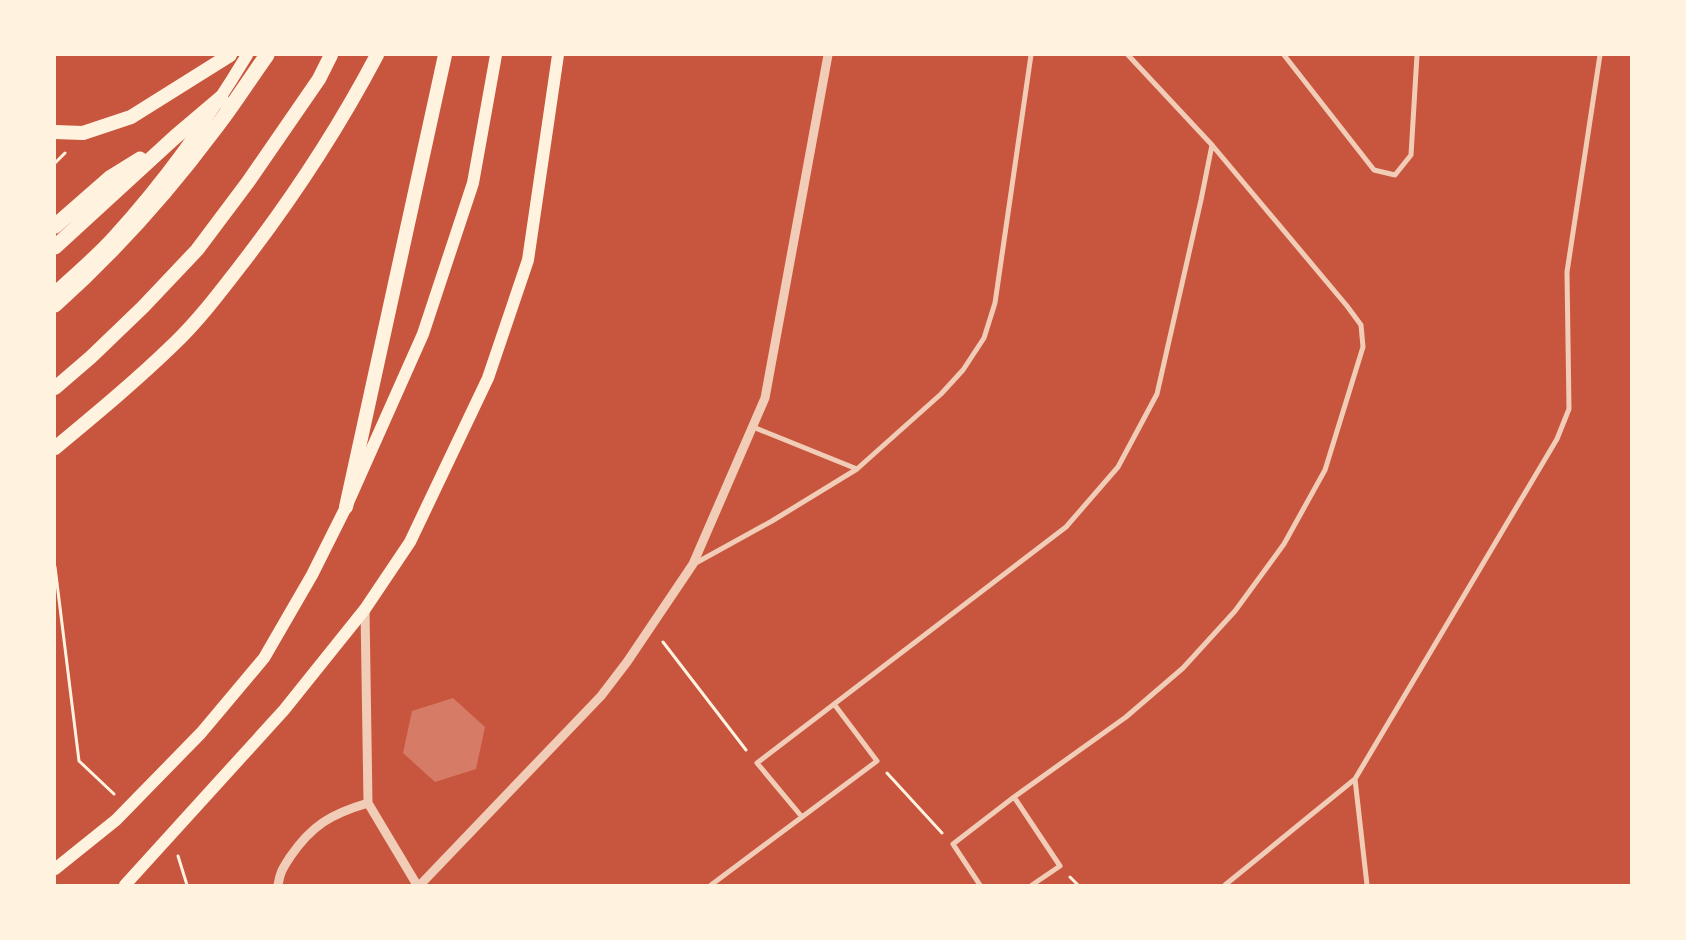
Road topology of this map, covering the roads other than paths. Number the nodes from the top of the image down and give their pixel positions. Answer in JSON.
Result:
{"nodes":[{"id":1,"x":230,"y":55,"type":"edge"},
{"id":2,"x":247,"y":55,"type":"edge"},
{"id":3,"x":267,"y":55,"type":"edge"},
{"id":4,"x":331,"y":55,"type":"edge"},
{"id":5,"x":377,"y":55,"type":"edge"},
{"id":6,"x":445,"y":55,"type":"edge"},
{"id":7,"x":496,"y":55,"type":"edge"},
{"id":8,"x":558,"y":55,"type":"edge"},
{"id":9,"x":828,"y":55,"type":"edge"},
{"id":10,"x":1031,"y":55,"type":"edge"},
{"id":11,"x":1128,"y":55,"type":"edge"},
{"id":12,"x":1284,"y":55,"type":"edge"},
{"id":13,"x":1418,"y":55,"type":"edge"},
{"id":14,"x":1600,"y":55,"type":"edge"},
{"id":15,"x":221,"y":98,"type":"junction"},
{"id":16,"x":55,"y":132,"type":"edge"},
{"id":17,"x":174,"y":137,"type":"junction"},
{"id":18,"x":1212,"y":145,"type":"junction"},
{"id":19,"x":55,"y":226,"type":"edge"},
{"id":20,"x":55,"y":247,"type":"edge"},
{"id":21,"x":55,"y":292,"type":"edge"},
{"id":22,"x":55,"y":305,"type":"edge"},
{"id":23,"x":55,"y":388,"type":"edge"},
{"id":24,"x":753,"y":427,"type":"junction"},
{"id":25,"x":55,"y":448,"type":"edge"},
{"id":26,"x":857,"y":468,"type":"junction"},
{"id":27,"x":346,"y":507,"type":"junction"},
{"id":28,"x":693,"y":564,"type":"junction"},
{"id":29,"x":365,"y":609,"type":"junction"},
{"id":30,"x":834,"y":704,"type":"junction"},
{"id":31,"x":1355,"y":779,"type":"junction"},
{"id":32,"x":1014,"y":797,"type":"junction"},
{"id":33,"x":368,"y":804,"type":"junction"},
{"id":34,"x":802,"y":817,"type":"junction"},
{"id":35,"x":55,"y":869,"type":"edge"},
{"id":36,"x":125,"y":885,"type":"edge"},
{"id":37,"x":278,"y":885,"type":"edge"},
{"id":38,"x":418,"y":885,"type":"edge"},
{"id":39,"x":711,"y":885,"type":"edge"},
{"id":40,"x":980,"y":885,"type":"edge"},
{"id":41,"x":1032,"y":885,"type":"edge"},
{"id":42,"x":1225,"y":885,"type":"edge"},
{"id":43,"x":1367,"y":885,"type":"edge"}],
"edges":[{"from":1,"to":16,"type":"highway"},
{"from":2,"to":15,"type":"main road"},
{"from":3,"to":22,"type":"highway"},
{"from":4,"to":23,"type":"highway"},
{"from":5,"to":25,"type":"highway"},
{"from":6,"to":27,"type":"highway"},
{"from":7,"to":27,"type":"main road"},
{"from":8,"to":29,"type":"main road"},
{"from":9,"to":24,"type":"street"},
{"from":10,"to":26,"type":"street"},
{"from":11,"to":18,"type":"street"},
{"from":12,"to":13,"type":"street"},
{"from":14,"to":31,"type":"street"},
{"from":15,"to":17,"type":"highway"},
{"from":15,"to":21,"type":"main road"},
{"from":17,"to":19,"type":"highway"},
{"from":17,"to":20,"type":"highway"},
{"from":18,"to":30,"type":"street"},
{"from":18,"to":32,"type":"street"},
{"from":24,"to":26,"type":"street"},
{"from":24,"to":28,"type":"street"},
{"from":26,"to":28,"type":"street"},
{"from":27,"to":35,"type":"main road"},
{"from":28,"to":38,"type":"street"},
{"from":29,"to":33,"type":"street"},
{"from":29,"to":36,"type":"main road"},
{"from":30,"to":34,"type":"street"},
{"from":30,"to":34,"type":"street"},
{"from":31,"to":42,"type":"street"},
{"from":31,"to":43,"type":"street"},
{"from":32,"to":40,"type":"street"},
{"from":32,"to":41,"type":"street"},
{"from":33,"to":37,"type":"street"},
{"from":33,"to":38,"type":"street"},
{"from":34,"to":39,"type":"street"}]}
